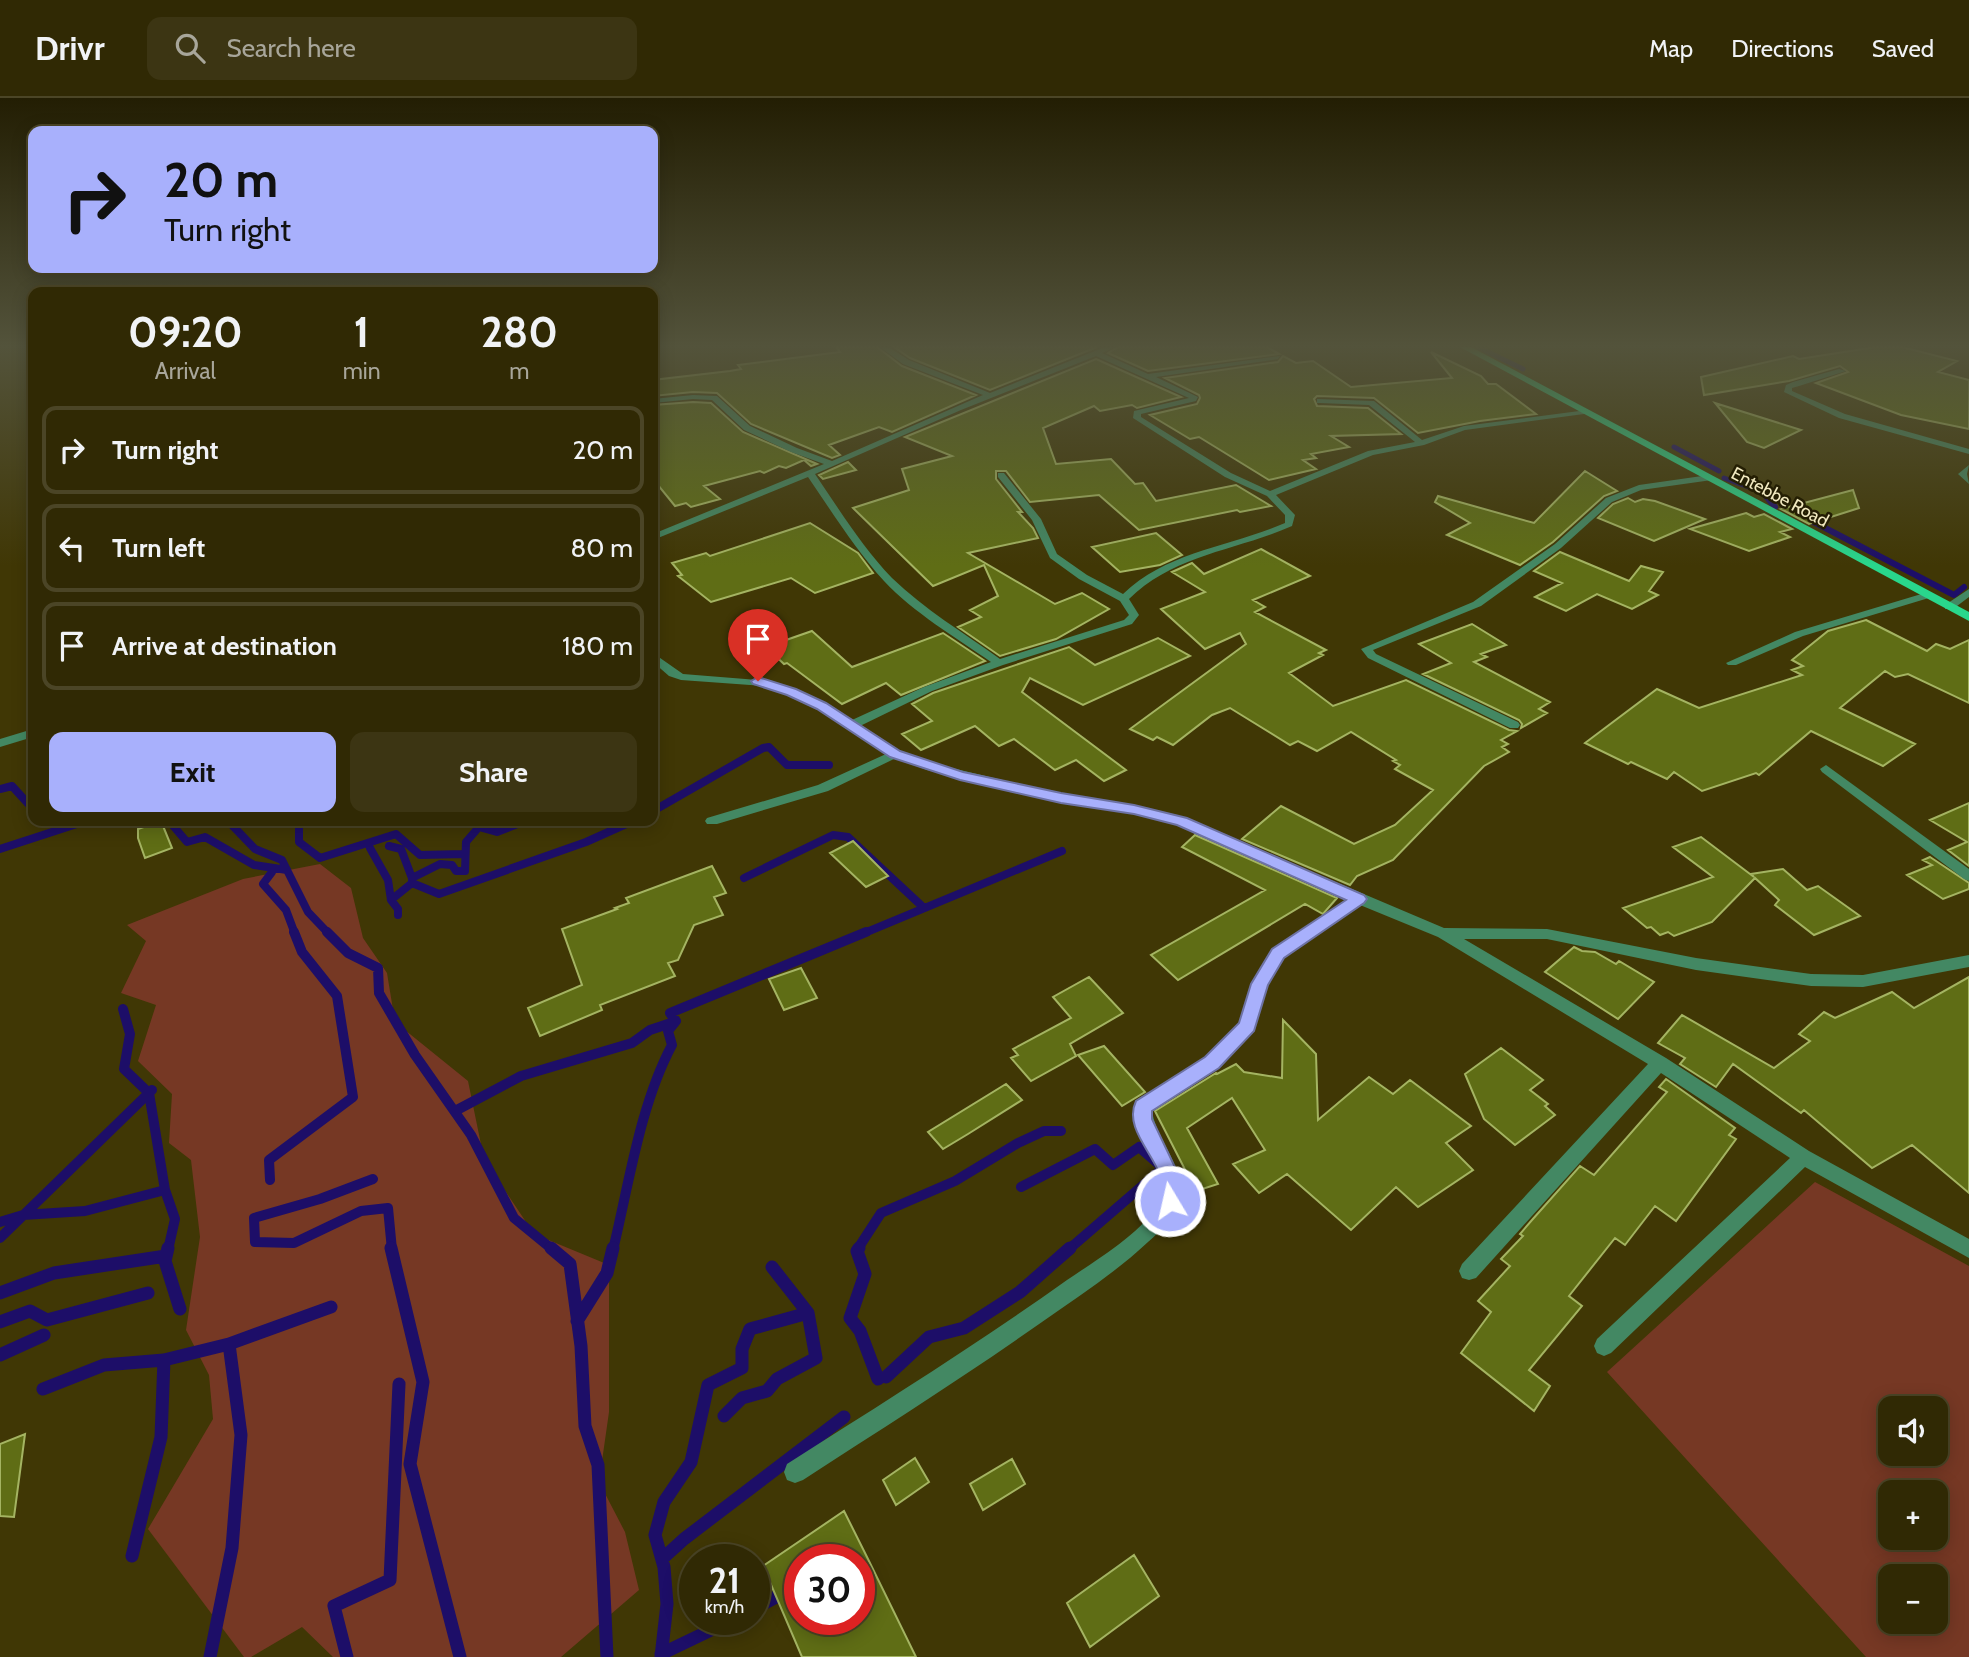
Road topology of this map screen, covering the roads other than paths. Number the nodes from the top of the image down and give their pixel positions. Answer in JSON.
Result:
{"nodes":[{"id":1,"x":738,"y":420,"type":"edge"},
{"id":2,"x":936,"y":420,"type":"edge"},
{"id":3,"x":1139,"y":420,"type":"edge"},
{"id":4,"x":1389,"y":420,"type":"edge"},
{"id":5,"x":1521,"y":420,"type":"edge"},
{"id":6,"x":1599,"y":420,"type":"edge"},
{"id":7,"x":1855,"y":420,"type":"edge"},
{"id":8,"x":1421,"y":443,"type":"junction"},
{"id":9,"x":1969,"y":452,"type":"edge"},
{"id":10,"x":833,"y":464,"type":"junction"},
{"id":11,"x":1969,"y":468,"type":"edge"},
{"id":12,"x":810,"y":472,"type":"junction"},
{"id":13,"x":1002,"y":475,"type":"dead end"},
{"id":14,"x":1709,"y":478,"type":"junction"},
{"id":15,"x":1969,"y":481,"type":"edge"},
{"id":16,"x":1270,"y":494,"type":"junction"},
{"id":17,"x":658,"y":535,"type":"edge"},
{"id":18,"x":1969,"y":592,"type":"edge"},
{"id":19,"x":1928,"y":595,"type":"junction"},
{"id":20,"x":1124,"y":599,"type":"junction"},
{"id":21,"x":1949,"y":607,"type":"junction"},
{"id":22,"x":1969,"y":617,"type":"edge"},
{"id":23,"x":658,"y":660,"type":"edge"},
{"id":24,"x":999,"y":663,"type":"junction"},
{"id":25,"x":1732,"y":663,"type":"dead end"},
{"id":26,"x":852,"y":725,"type":"junction"},
{"id":27,"x":1514,"y":726,"type":"dead end"},
{"id":28,"x":28,"y":735,"type":"edge"},
{"id":29,"x":0,"y":743,"type":"edge"},
{"id":30,"x":895,"y":754,"type":"junction"},
{"id":31,"x":1826,"y":769,"type":"dead end"},
{"id":32,"x":712,"y":821,"type":"dead end"},
{"id":33,"x":1969,"y":876,"type":"edge"},
{"id":34,"x":1359,"y":899,"type":"junction"},
{"id":35,"x":1443,"y":933,"type":"junction"},
{"id":36,"x":1969,"y":961,"type":"edge"},
{"id":37,"x":1660,"y":1063,"type":"junction"},
{"id":38,"x":1802,"y":1157,"type":"junction"},
{"id":39,"x":1969,"y":1249,"type":"edge"},
{"id":40,"x":1469,"y":1271,"type":"dead end"},
{"id":41,"x":1604,"y":1346,"type":"dead end"},
{"id":42,"x":795,"y":1472,"type":"dead end"}],
"edges":[{"from":1,"to":10,"type":"street"},
{"from":2,"to":10,"type":"street"},
{"from":3,"to":16,"type":"street"},
{"from":4,"to":8,"type":"street"},
{"from":5,"to":8,"type":"street"},
{"from":6,"to":14,"type":"main road","name":"Entebbe Road"},
{"from":7,"to":9,"type":"street"},
{"from":8,"to":16,"type":"street"},
{"from":10,"to":12,"type":"street"},
{"from":11,"to":15,"type":"street"},
{"from":12,"to":17,"type":"street"},
{"from":12,"to":24,"type":"street"},
{"from":13,"to":20,"type":"street"},
{"from":14,"to":19,"type":"main road","name":"Entebbe Road"},
{"from":14,"to":27,"type":"street"},
{"from":16,"to":20,"type":"street"},
{"from":18,"to":21,"type":"street"},
{"from":19,"to":21,"type":"main road","name":"Entebbe Road"},
{"from":19,"to":25,"type":"street"},
{"from":20,"to":24,"type":"street"},
{"from":21,"to":22,"type":"main road","name":"Entebbe Road"},
{"from":23,"to":26,"type":"street"},
{"from":24,"to":26,"type":"street"},
{"from":26,"to":30,"type":"street"},
{"from":28,"to":29,"type":"street"},
{"from":30,"to":32,"type":"street"},
{"from":30,"to":34,"type":"street"},
{"from":31,"to":33,"type":"street"},
{"from":34,"to":35,"type":"street"},
{"from":34,"to":42,"type":"street"},
{"from":35,"to":36,"type":"street"},
{"from":35,"to":37,"type":"street"},
{"from":37,"to":38,"type":"street"},
{"from":37,"to":40,"type":"street"},
{"from":38,"to":39,"type":"street"},
{"from":38,"to":41,"type":"street"}]}
